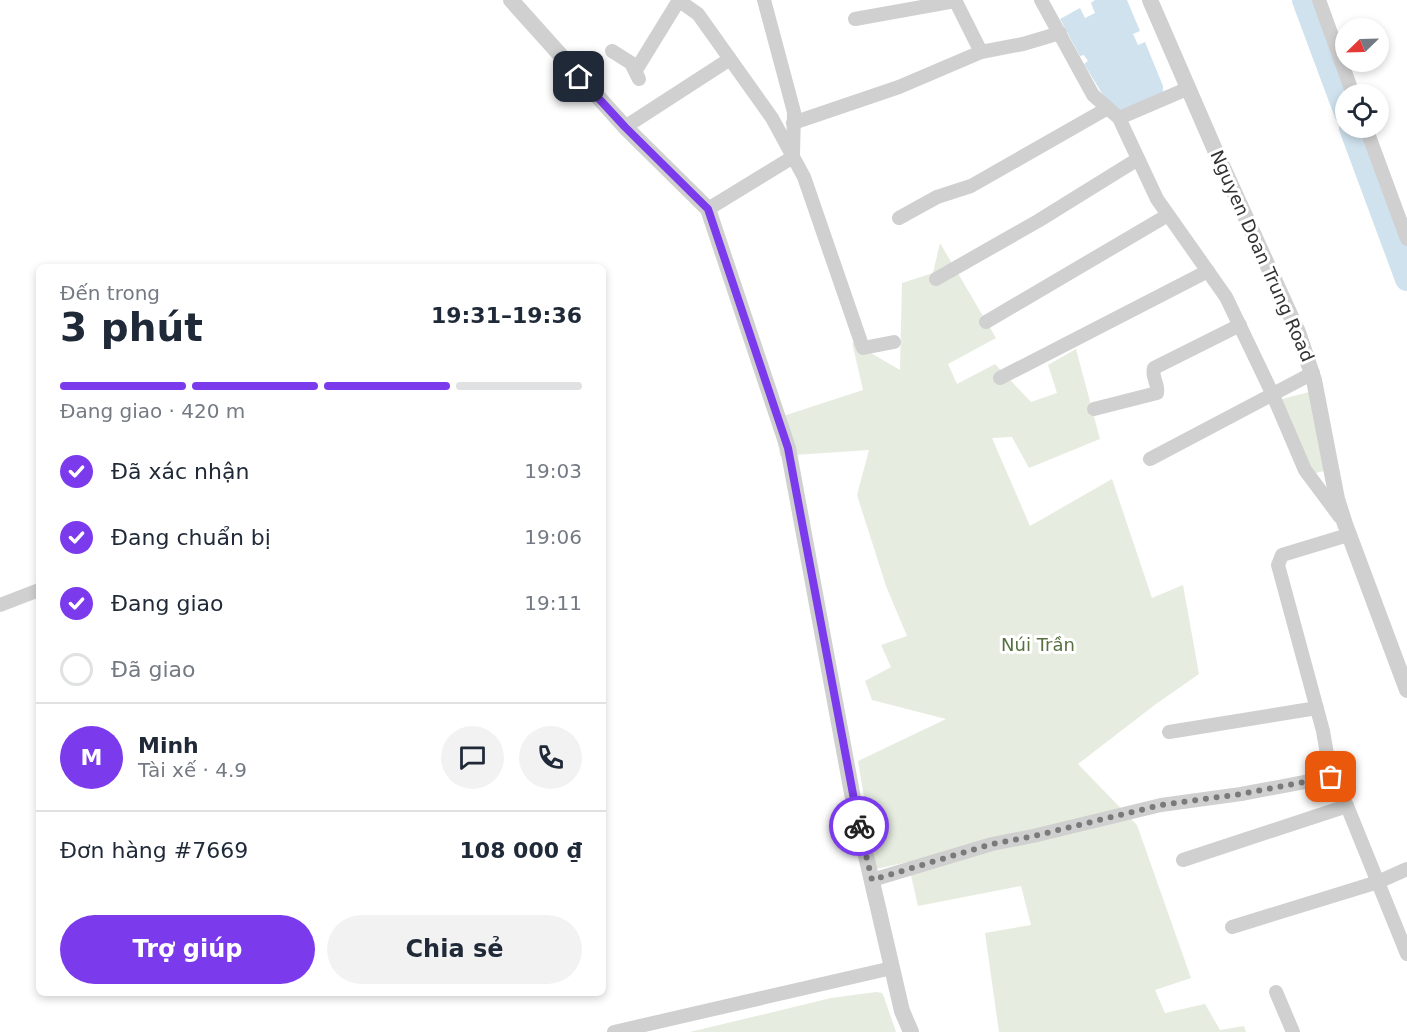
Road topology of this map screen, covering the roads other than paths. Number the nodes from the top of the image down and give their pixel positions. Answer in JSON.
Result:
{"nodes":[{"id":1,"x":511,"y":0,"type":"edge"},
{"id":2,"x":679,"y":0,"type":"edge"},
{"id":3,"x":764,"y":0,"type":"edge"},
{"id":4,"x":955,"y":0,"type":"edge"},
{"id":5,"x":1041,"y":0,"type":"edge"},
{"id":6,"x":1150,"y":0,"type":"edge"},
{"id":7,"x":1319,"y":0,"type":"edge"},
{"id":8,"x":855,"y":18,"type":"dead end"},
{"id":9,"x":1060,"y":33,"type":"junction"},
{"id":10,"x":612,"y":51,"type":"dead end"},
{"id":11,"x":981,"y":52,"type":"junction"},
{"id":12,"x":730,"y":59,"type":"junction"},
{"id":13,"x":1349,"y":84,"type":"edge"},
{"id":14,"x":1189,"y":88,"type":"junction"},
{"id":15,"x":1108,"y":108,"type":"junction"},
{"id":16,"x":1119,"y":118,"type":"junction"},
{"id":17,"x":793,"y":123,"type":"junction"},
{"id":18,"x":625,"y":127,"type":"junction"},
{"id":19,"x":1370,"y":138,"type":"edge"},
{"id":20,"x":793,"y":158,"type":"junction"},
{"id":21,"x":1138,"y":159,"type":"junction"},
{"id":22,"x":708,"y":209,"type":"junction"},
{"id":23,"x":1168,"y":214,"type":"junction"},
{"id":24,"x":899,"y":218,"type":"dead end"},
{"id":25,"x":1407,"y":239,"type":"edge"},
{"id":26,"x":1208,"y":271,"type":"junction"},
{"id":27,"x":936,"y":279,"type":"dead end"},
{"id":28,"x":986,"y":322,"type":"dead end"},
{"id":29,"x":1240,"y":325,"type":"junction"},
{"id":30,"x":894,"y":342,"type":"dead end"},
{"id":31,"x":1313,"y":374,"type":"junction"},
{"id":32,"x":1000,"y":378,"type":"dead end"},
{"id":33,"x":1272,"y":393,"type":"junction"},
{"id":34,"x":1094,"y":410,"type":"dead end"},
{"id":35,"x":1150,"y":459,"type":"dead end"},
{"id":36,"x":1346,"y":529,"type":"junction"},
{"id":37,"x":36,"y":591,"type":"edge"},
{"id":38,"x":0,"y":605,"type":"edge"},
{"id":39,"x":1407,"y":690,"type":"edge"},
{"id":40,"x":1317,"y":708,"type":"junction"},
{"id":41,"x":1169,"y":732,"type":"dead end"},
{"id":42,"x":1331,"y":777,"type":"junction"},
{"id":43,"x":1347,"y":806,"type":"junction"},
{"id":44,"x":1184,"y":860,"type":"dead end"},
{"id":45,"x":1407,"y":869,"type":"edge"},
{"id":46,"x":872,"y":880,"type":"junction"},
{"id":47,"x":1378,"y":882,"type":"junction"},
{"id":48,"x":1401,"y":923,"type":"edge"},
{"id":49,"x":1232,"y":927,"type":"dead end"},
{"id":50,"x":1407,"y":954,"type":"edge"},
{"id":51,"x":892,"y":968,"type":"junction"},
{"id":52,"x":1276,"y":992,"type":"dead end"},
{"id":53,"x":614,"y":1032,"type":"edge"},
{"id":54,"x":911,"y":1032,"type":"edge"},
{"id":55,"x":1293,"y":1032,"type":"edge"}],
"edges":[{"from":1,"to":18,"type":"street"},
{"from":2,"to":10,"type":"street"},
{"from":2,"to":12,"type":"street"},
{"from":3,"to":17,"type":"street"},
{"from":4,"to":8,"type":"street"},
{"from":4,"to":11,"type":"street"},
{"from":5,"to":9,"type":"street"},
{"from":6,"to":14,"type":"street","name":"Nguyen Doan Trung Road"},
{"from":7,"to":13,"type":"street"},
{"from":9,"to":11,"type":"street"},
{"from":9,"to":15,"type":"street"},
{"from":11,"to":17,"type":"street"},
{"from":12,"to":18,"type":"street"},
{"from":12,"to":20,"type":"street"},
{"from":14,"to":16,"type":"street"},
{"from":14,"to":31,"type":"street","name":"Nguyen Doan Trung Road"},
{"from":15,"to":16,"type":"street"},
{"from":15,"to":24,"type":"street"},
{"from":16,"to":21,"type":"street"},
{"from":17,"to":20,"type":"street"},
{"from":18,"to":22,"type":"street"},
{"from":19,"to":25,"type":"street"},
{"from":20,"to":22,"type":"street"},
{"from":20,"to":30,"type":"street"},
{"from":21,"to":23,"type":"street"},
{"from":21,"to":27,"type":"street"},
{"from":22,"to":46,"type":"street"},
{"from":23,"to":26,"type":"street"},
{"from":23,"to":28,"type":"street"},
{"from":26,"to":29,"type":"street"},
{"from":26,"to":32,"type":"street"},
{"from":29,"to":33,"type":"street"},
{"from":29,"to":34,"type":"street"},
{"from":31,"to":33,"type":"street"},
{"from":31,"to":36,"type":"street","name":"Nguyen Doan Trung Road"},
{"from":33,"to":35,"type":"street"},
{"from":33,"to":36,"type":"street"},
{"from":36,"to":39,"type":"street","name":"Nguyen Doan Trung Road"},
{"from":36,"to":40,"type":"street"},
{"from":37,"to":38,"type":"street"},
{"from":40,"to":41,"type":"street"},
{"from":40,"to":42,"type":"street"},
{"from":42,"to":43,"type":"street"},
{"from":42,"to":46,"type":"street"},
{"from":43,"to":44,"type":"street"},
{"from":43,"to":47,"type":"street"},
{"from":45,"to":47,"type":"street"},
{"from":46,"to":51,"type":"street"},
{"from":47,"to":48,"type":"street"},
{"from":47,"to":49,"type":"street"},
{"from":48,"to":50,"type":"street"},
{"from":51,"to":53,"type":"street"},
{"from":51,"to":54,"type":"street"},
{"from":52,"to":55,"type":"street"}]}
